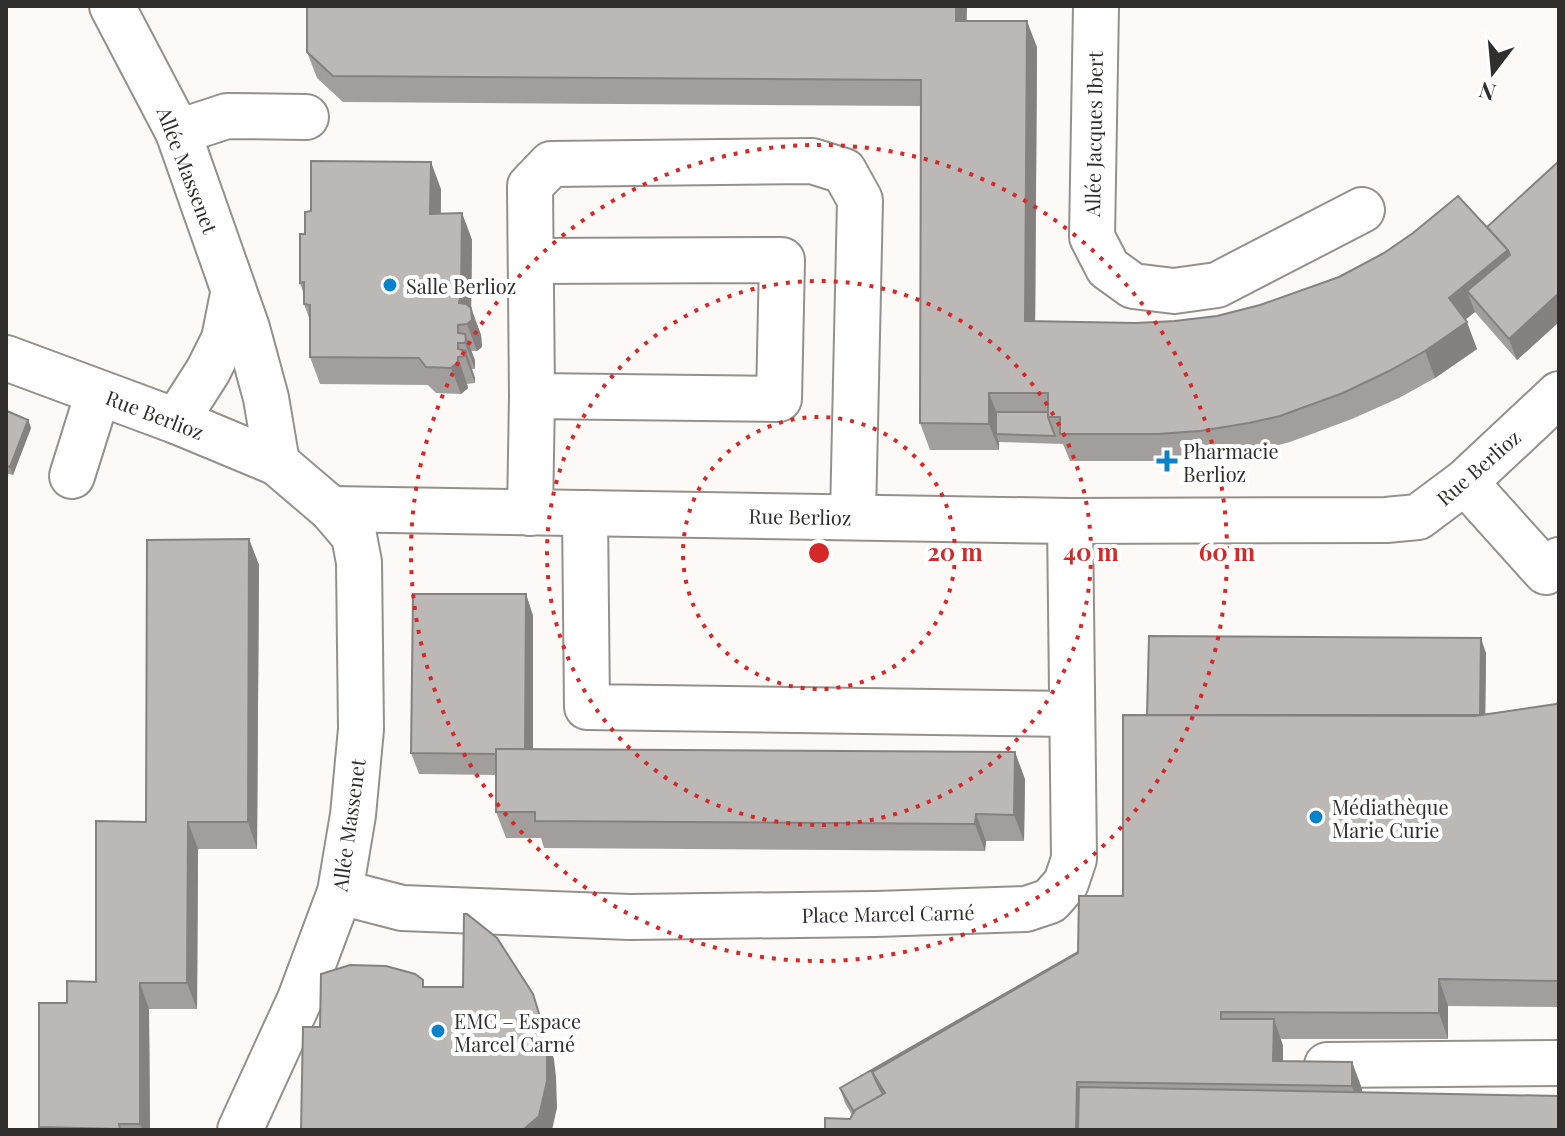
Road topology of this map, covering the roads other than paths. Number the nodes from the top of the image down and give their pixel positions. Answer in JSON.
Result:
{"nodes":[{"id":1,"x":113,"y":6,"type":"edge"},
{"id":2,"x":1096,"y":6,"type":"edge"},
{"id":3,"x":306,"y":117,"type":"dead end"},
{"id":4,"x":178,"y":132,"type":"junction"},
{"id":5,"x":1362,"y":210,"type":"dead end"},
{"id":6,"x":531,"y":261,"type":"junction"},
{"id":7,"x":233,"y":294,"type":"junction"},
{"id":8,"x":18,"y":363,"type":"edge"},
{"id":9,"x":98,"y":393,"type":"junction"},
{"id":10,"x":1559,"y":394,"type":"edge"},
{"id":11,"x":532,"y":396,"type":"junction"},
{"id":12,"x":176,"y":421,"type":"junction"},
{"id":13,"x":277,"y":463,"type":"junction"},
{"id":14,"x":72,"y":476,"type":"dead end"},
{"id":15,"x":1465,"y":482,"type":"junction"},
{"id":16,"x":331,"y":509,"type":"junction"},
{"id":17,"x":530,"y":513,"type":"junction"},
{"id":18,"x":585,"y":513,"type":"junction"},
{"id":19,"x":853,"y":516,"type":"junction"},
{"id":20,"x":1070,"y":521,"type":"junction"},
{"id":21,"x":1559,"y":560,"type":"edge"},
{"id":22,"x":1072,"y":714,"type":"junction"},
{"id":23,"x":340,"y":892,"type":"junction"},
{"id":24,"x":1559,"y":1063,"type":"edge"},
{"id":25,"x":1327,"y":1065,"type":"edge"},
{"id":26,"x":240,"y":1130,"type":"edge"}],
"edges":[{"from":1,"to":4,"type":"street","name":"Allée Massenet"},
{"from":2,"to":5,"type":"street","name":"Allée Jacques Ibert"},
{"from":3,"to":4,"type":"street"},
{"from":4,"to":7,"type":"street","name":"Allée Massenet"},
{"from":6,"to":11,"type":"street"},
{"from":6,"to":11,"type":"street"},
{"from":6,"to":19,"type":"street"},
{"from":7,"to":12,"type":"street"},
{"from":7,"to":13,"type":"street","name":"Allée Massenet"},
{"from":8,"to":9,"type":"street","name":"Rue Berlioz"},
{"from":9,"to":12,"type":"street","name":"Rue Berlioz"},
{"from":9,"to":14,"type":"street"},
{"from":10,"to":15,"type":"street","name":"Rue Berlioz"},
{"from":11,"to":17,"type":"street"},
{"from":12,"to":13,"type":"street","name":"Rue Berlioz"},
{"from":13,"to":16,"type":"street","name":"Rue Berlioz"},
{"from":15,"to":20,"type":"street","name":"Rue Berlioz"},
{"from":15,"to":21,"type":"street"},
{"from":16,"to":17,"type":"street","name":"Rue Berlioz"},
{"from":16,"to":23,"type":"street","name":"Allée Massenet"},
{"from":17,"to":18,"type":"street","name":"Rue Berlioz"},
{"from":18,"to":19,"type":"street","name":"Rue Berlioz"},
{"from":18,"to":22,"type":"street"},
{"from":19,"to":20,"type":"street","name":"Rue Berlioz"},
{"from":20,"to":22,"type":"street","name":"Place Marcel Carné"},
{"from":22,"to":23,"type":"street","name":"Place Marcel Carné"},
{"from":23,"to":26,"type":"street","name":"Allée Massenet"},
{"from":24,"to":25,"type":"street"}]}
